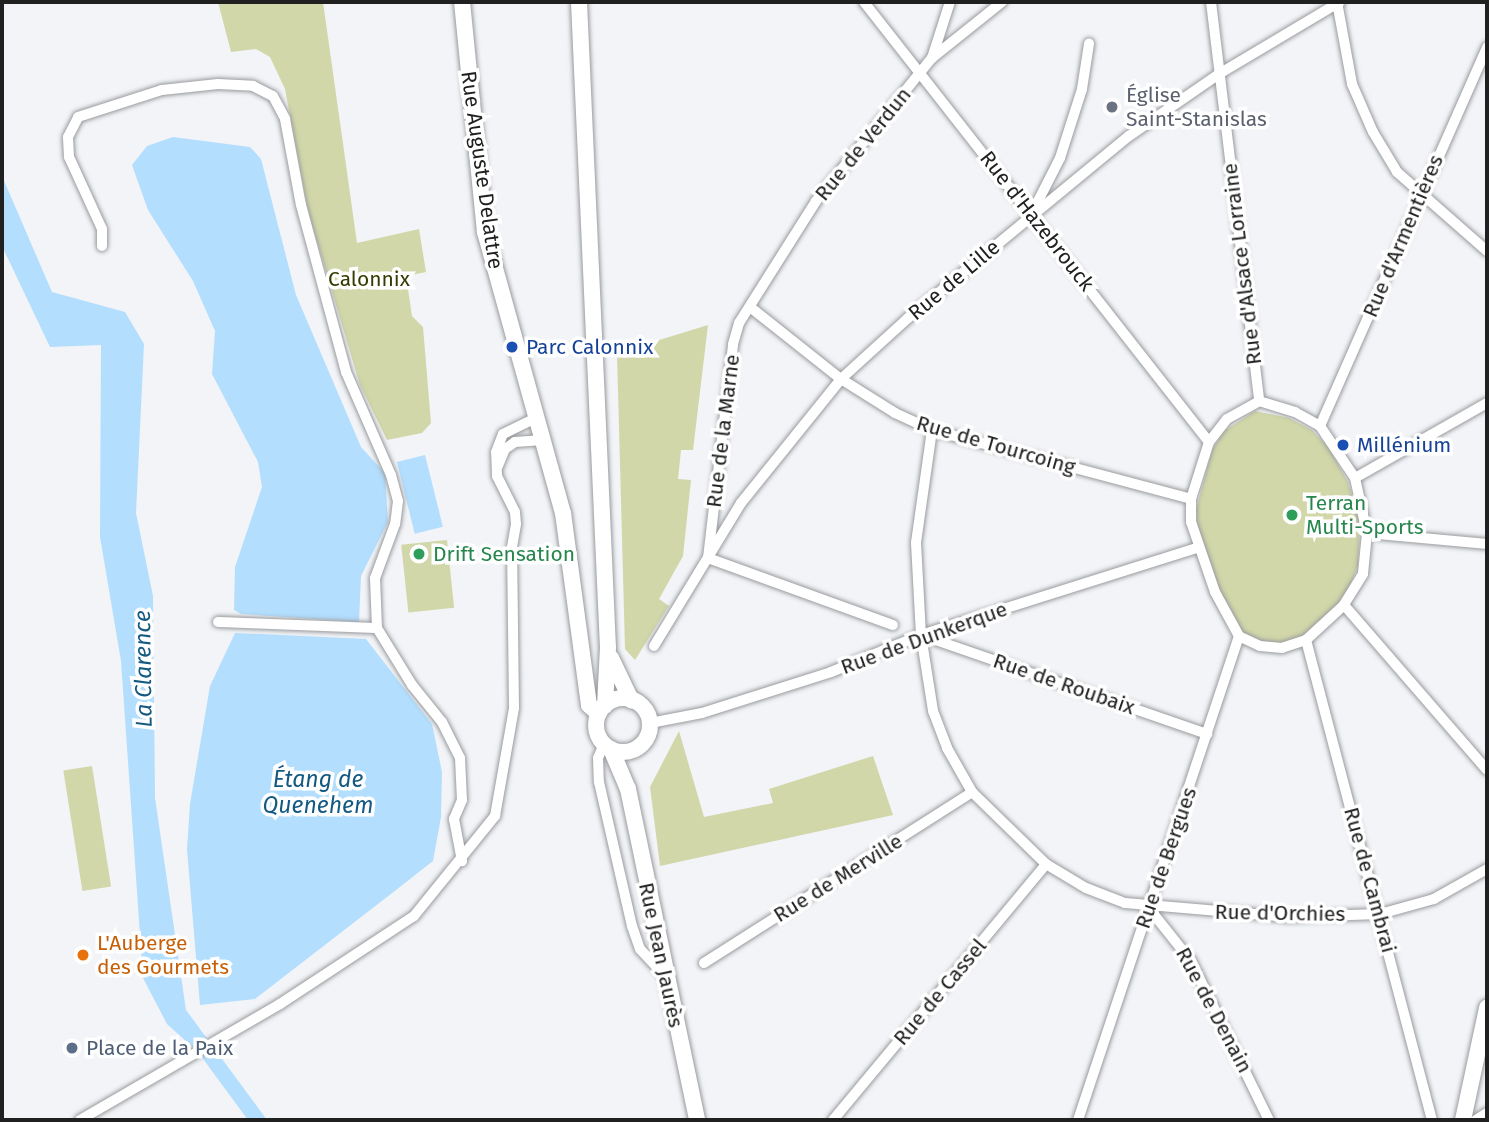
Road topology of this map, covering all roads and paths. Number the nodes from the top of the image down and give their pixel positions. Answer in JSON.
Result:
{"nodes":[{"id":1,"x":462,"y":2,"type":"edge"},
{"id":2,"x":579,"y":2,"type":"edge"},
{"id":3,"x":864,"y":2,"type":"edge"},
{"id":4,"x":950,"y":2,"type":"edge"},
{"id":5,"x":1002,"y":2,"type":"edge"},
{"id":6,"x":1211,"y":2,"type":"edge"},
{"id":7,"x":1338,"y":2,"type":"edge"},
{"id":8,"x":1089,"y":44,"type":"dead end"},
{"id":9,"x":1487,"y":47,"type":"edge"},
{"id":10,"x":932,"y":58,"type":"junction"},
{"id":11,"x":920,"y":72,"type":"junction"},
{"id":12,"x":1219,"y":74,"type":"junction"},
{"id":13,"x":1420,"y":195,"type":"junction"},
{"id":14,"x":1031,"y":214,"type":"junction"},
{"id":15,"x":102,"y":246,"type":"dead end"},
{"id":16,"x":1487,"y":251,"type":"edge"},
{"id":17,"x":750,"y":307,"type":"junction"},
{"id":18,"x":841,"y":379,"type":"junction"},
{"id":19,"x":1259,"y":401,"type":"junction"},
{"id":20,"x":1487,"y":403,"type":"edge"},
{"id":21,"x":536,"y":418,"type":"junction"},
{"id":22,"x":1321,"y":426,"type":"junction"},
{"id":23,"x":932,"y":430,"type":"junction"},
{"id":24,"x":542,"y":440,"type":"junction"},
{"id":25,"x":1209,"y":442,"type":"junction"},
{"id":26,"x":497,"y":468,"type":"junction"},
{"id":27,"x":1355,"y":478,"type":"junction"},
{"id":28,"x":1191,"y":499,"type":"junction"},
{"id":29,"x":1367,"y":533,"type":"junction"},
{"id":30,"x":1487,"y":544,"type":"edge"},
{"id":31,"x":1197,"y":548,"type":"junction"},
{"id":32,"x":708,"y":558,"type":"junction"},
{"id":33,"x":1344,"y":604,"type":"junction"},
{"id":34,"x":218,"y":622,"type":"dead end"},
{"id":35,"x":893,"y":625,"type":"dead end"},
{"id":36,"x":377,"y":628,"type":"junction"},
{"id":37,"x":921,"y":635,"type":"junction"},
{"id":38,"x":1238,"y":636,"type":"junction"},
{"id":39,"x":1306,"y":640,"type":"junction"},
{"id":40,"x":654,"y":646,"type":"dead end"},
{"id":41,"x":608,"y":647,"type":"junction"},
{"id":42,"x":631,"y":699,"type":"junction"},
{"id":43,"x":602,"y":710,"type":"junction"},
{"id":44,"x":650,"y":723,"type":"junction"},
{"id":45,"x":1207,"y":734,"type":"junction"},
{"id":46,"x":608,"y":746,"type":"junction"},
{"id":47,"x":638,"y":747,"type":"junction"},
{"id":48,"x":1487,"y":770,"type":"edge"},
{"id":49,"x":628,"y":789,"type":"junction"},
{"id":50,"x":972,"y":792,"type":"junction"},
{"id":51,"x":462,"y":860,"type":"junction"},
{"id":52,"x":1046,"y":864,"type":"junction"},
{"id":53,"x":1487,"y":869,"type":"edge"},
{"id":54,"x":1148,"y":907,"type":"junction"},
{"id":55,"x":1380,"y":914,"type":"junction"},
{"id":56,"x":704,"y":963,"type":"dead end"},
{"id":57,"x":666,"y":976,"type":"junction"},
{"id":58,"x":1487,"y":1008,"type":"edge"},
{"id":59,"x":1487,"y":1113,"type":"edge"},
{"id":60,"x":80,"y":1120,"type":"edge"},
{"id":61,"x":697,"y":1120,"type":"edge"},
{"id":62,"x":833,"y":1120,"type":"edge"},
{"id":63,"x":1078,"y":1120,"type":"edge"},
{"id":64,"x":1269,"y":1120,"type":"edge"},
{"id":65,"x":1432,"y":1120,"type":"edge"},
{"id":66,"x":1463,"y":1120,"type":"edge"},
{"id":67,"x":1476,"y":1120,"type":"edge"}],
"edges":[{"from":1,"to":21,"type":"main road","name":"Rue Auguste Delattre"},
{"from":2,"to":41,"type":"main road"},
{"from":3,"to":11,"type":"street","name":"Rue d'Hazebrouck"},
{"from":4,"to":10,"type":"street"},
{"from":5,"to":10,"type":"street","name":"Rue de Verdun"},
{"from":6,"to":12,"type":"street","name":"Rue d'Alsace Lorraine"},
{"from":7,"to":12,"type":"street","name":"Rue de Lille"},
{"from":7,"to":13,"type":"street"},
{"from":8,"to":14,"type":"street"},
{"from":9,"to":13,"type":"street","name":"Rue d'Armentières"},
{"from":10,"to":11,"type":"street","name":"Rue de Verdun"},
{"from":11,"to":14,"type":"street","name":"Rue d'Hazebrouck"},
{"from":11,"to":17,"type":"street","name":"Rue de Verdun"},
{"from":12,"to":14,"type":"street","name":"Rue de Lille"},
{"from":12,"to":19,"type":"street","name":"Rue d'Alsace Lorraine"},
{"from":13,"to":16,"type":"street"},
{"from":13,"to":22,"type":"street","name":"Rue d'Armentières"},
{"from":14,"to":18,"type":"street","name":"Rue de Lille"},
{"from":14,"to":25,"type":"street","name":"Rue d'Hazebrouck"},
{"from":15,"to":36,"type":"street"},
{"from":17,"to":18,"type":"street","name":"Rue de Tourcoing"},
{"from":17,"to":32,"type":"street","name":"Rue de la Marne"},
{"from":18,"to":23,"type":"street","name":"Rue de Tourcoing"},
{"from":18,"to":32,"type":"street","name":"Rue de Lille"},
{"from":19,"to":22,"type":"street"},
{"from":19,"to":25,"type":"street"},
{"from":20,"to":27,"type":"street"},
{"from":21,"to":24,"type":"main road","name":"Rue Auguste Delattre"},
{"from":21,"to":26,"type":"street"},
{"from":22,"to":27,"type":"street"},
{"from":23,"to":28,"type":"street","name":"Rue de Tourcoing"},
{"from":23,"to":37,"type":"street","name":"Rue d'Orchies"},
{"from":24,"to":26,"type":"street"},
{"from":24,"to":43,"type":"main road","name":"Rue Auguste Delattre"},
{"from":25,"to":28,"type":"street"},
{"from":26,"to":51,"type":"street"},
{"from":27,"to":29,"type":"street"},
{"from":28,"to":31,"type":"street"},
{"from":29,"to":30,"type":"street"},
{"from":29,"to":33,"type":"street"},
{"from":31,"to":37,"type":"street","name":"Rue de Dunkerque"},
{"from":31,"to":38,"type":"street"},
{"from":32,"to":35,"type":"street"},
{"from":32,"to":40,"type":"street","name":"Rue de Lille"},
{"from":33,"to":39,"type":"street"},
{"from":33,"to":48,"type":"street"},
{"from":34,"to":36,"type":"street"},
{"from":36,"to":51,"type":"street"},
{"from":37,"to":44,"type":"street","name":"Rue de Dunkerque"},
{"from":37,"to":45,"type":"street","name":"Rue de Roubaix"},
{"from":37,"to":50,"type":"street","name":"Rue d'Orchies"},
{"from":38,"to":39,"type":"street"},
{"from":38,"to":45,"type":"street","name":"Rue de Bergues"},
{"from":39,"to":55,"type":"street","name":"Rue de Cambrai"},
{"from":41,"to":42,"type":"main road"},
{"from":41,"to":43,"type":"main road"},
{"from":42,"to":43,"type":"main road"},
{"from":42,"to":44,"type":"main road"},
{"from":43,"to":46,"type":"main road"},
{"from":44,"to":47,"type":"main road"},
{"from":45,"to":54,"type":"street","name":"Rue de Bergues"},
{"from":46,"to":47,"type":"main road"},
{"from":46,"to":49,"type":"main road","name":"Rue Jean Jaurès"},
{"from":46,"to":57,"type":"street"},
{"from":47,"to":49,"type":"main road","name":"Rue Jean Jaurès"},
{"from":49,"to":57,"type":"main road","name":"Rue Jean Jaurès"},
{"from":50,"to":52,"type":"street","name":"Rue d'Orchies"},
{"from":50,"to":56,"type":"street","name":"Rue de Merville"},
{"from":51,"to":60,"type":"street"},
{"from":52,"to":54,"type":"street","name":"Rue d'Orchies"},
{"from":52,"to":62,"type":"street","name":"Rue de Cassel"},
{"from":53,"to":55,"type":"street","name":"Rue d'Orchies"},
{"from":54,"to":55,"type":"street","name":"Rue d'Orchies"},
{"from":54,"to":63,"type":"street","name":"Rue de Bergues"},
{"from":54,"to":64,"type":"street","name":"Rue de Denain"},
{"from":55,"to":65,"type":"street","name":"Rue de Cambrai"},
{"from":57,"to":61,"type":"main road","name":"Rue Jean Jaurès"},
{"from":58,"to":66,"type":"main road"},
{"from":59,"to":67,"type":"street"}]}
